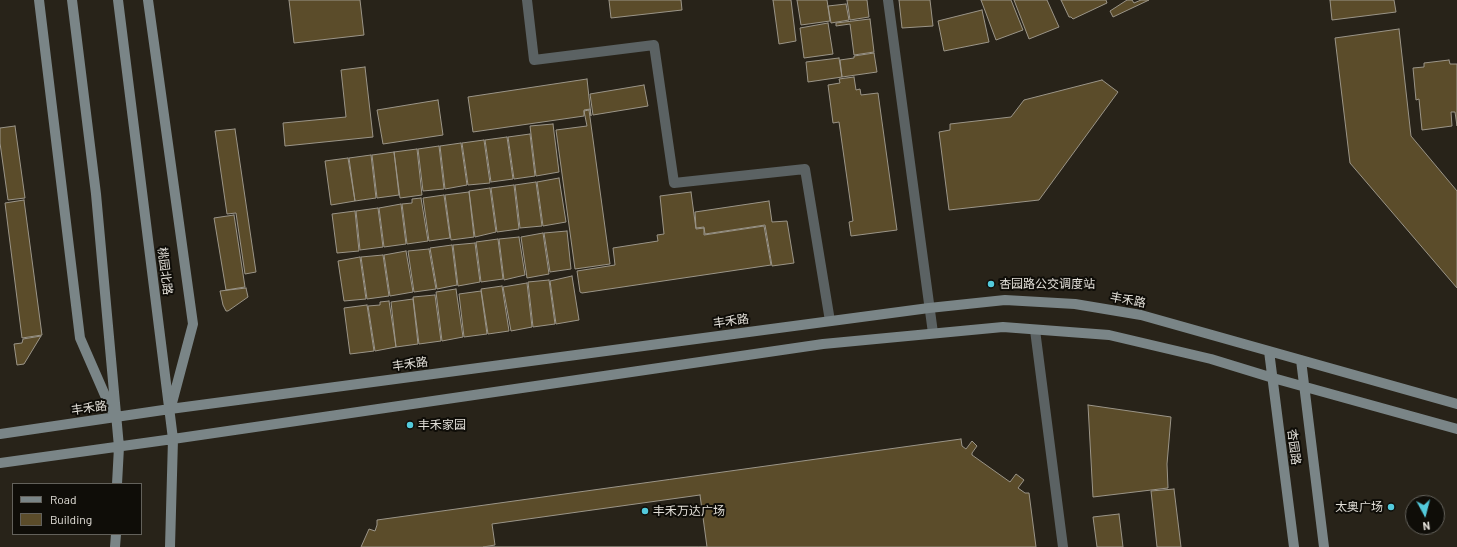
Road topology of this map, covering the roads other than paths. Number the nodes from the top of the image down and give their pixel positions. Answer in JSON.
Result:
{"nodes":[{"id":1,"x":39,"y":0,"type":"edge"},
{"id":2,"x":72,"y":0,"type":"edge"},
{"id":3,"x":118,"y":0,"type":"edge"},
{"id":4,"x":148,"y":0,"type":"edge"},
{"id":5,"x":527,"y":0,"type":"edge"},
{"id":6,"x":888,"y":0,"type":"edge"},
{"id":7,"x":929,"y":308,"type":"junction"},
{"id":8,"x":830,"y":321,"type":"junction"},
{"id":9,"x":1035,"y":330,"type":"junction"},
{"id":10,"x":933,"y":333,"type":"junction"},
{"id":11,"x":1269,"y":351,"type":"junction"},
{"id":12,"x":1301,"y":360,"type":"junction"},
{"id":13,"x":1273,"y":378,"type":"junction"},
{"id":14,"x":1304,"y":387,"type":"junction"},
{"id":15,"x":1457,"y":404,"type":"edge"},
{"id":16,"x":170,"y":409,"type":"junction"},
{"id":17,"x":115,"y":417,"type":"junction"},
{"id":18,"x":1457,"y":429,"type":"edge"},
{"id":19,"x":0,"y":434,"type":"edge"},
{"id":20,"x":173,"y":439,"type":"junction"},
{"id":21,"x":119,"y":447,"type":"junction"},
{"id":22,"x":0,"y":464,"type":"edge"},
{"id":23,"x":117,"y":483,"type":"edge"},
{"id":24,"x":116,"y":535,"type":"edge"},
{"id":25,"x":115,"y":547,"type":"edge"},
{"id":26,"x":170,"y":547,"type":"edge"},
{"id":27,"x":1063,"y":547,"type":"edge"},
{"id":28,"x":1294,"y":547,"type":"edge"},
{"id":29,"x":1324,"y":547,"type":"edge"}],
"edges":[{"from":1,"to":17,"type":"main road"},
{"from":2,"to":17,"type":"main road"},
{"from":3,"to":16,"type":"main road","name":"桃园北路"},
{"from":4,"to":16,"type":"main road"},
{"from":5,"to":8,"type":"street"},
{"from":6,"to":7,"type":"street"},
{"from":7,"to":8,"type":"main road","name":"丰禾路"},
{"from":7,"to":10,"type":"street"},
{"from":7,"to":11,"type":"main road","name":"丰禾路"},
{"from":8,"to":16,"type":"main road","name":"丰禾路"},
{"from":9,"to":10,"type":"main road"},
{"from":9,"to":13,"type":"main road"},
{"from":9,"to":27,"type":"street"},
{"from":10,"to":20,"type":"main road"},
{"from":11,"to":12,"type":"main road","name":"丰禾路"},
{"from":11,"to":13,"type":"main road","name":"杏园路"},
{"from":12,"to":14,"type":"main road","name":"杏园路"},
{"from":12,"to":15,"type":"main road","name":"丰禾路"},
{"from":13,"to":14,"type":"main road"},
{"from":13,"to":28,"type":"main road","name":"杏园路"},
{"from":14,"to":18,"type":"main road"},
{"from":14,"to":29,"type":"main road","name":"杏园路"},
{"from":16,"to":17,"type":"main road","name":"丰禾路"},
{"from":16,"to":20,"type":"main road","name":"桃园北路"},
{"from":17,"to":19,"type":"main road","name":"丰禾路"},
{"from":17,"to":21,"type":"main road"},
{"from":20,"to":21,"type":"main road"},
{"from":20,"to":26,"type":"main road","name":"桃园北路"},
{"from":21,"to":22,"type":"main road"},
{"from":21,"to":23,"type":"main road"},
{"from":24,"to":25,"type":"main road"}]}
